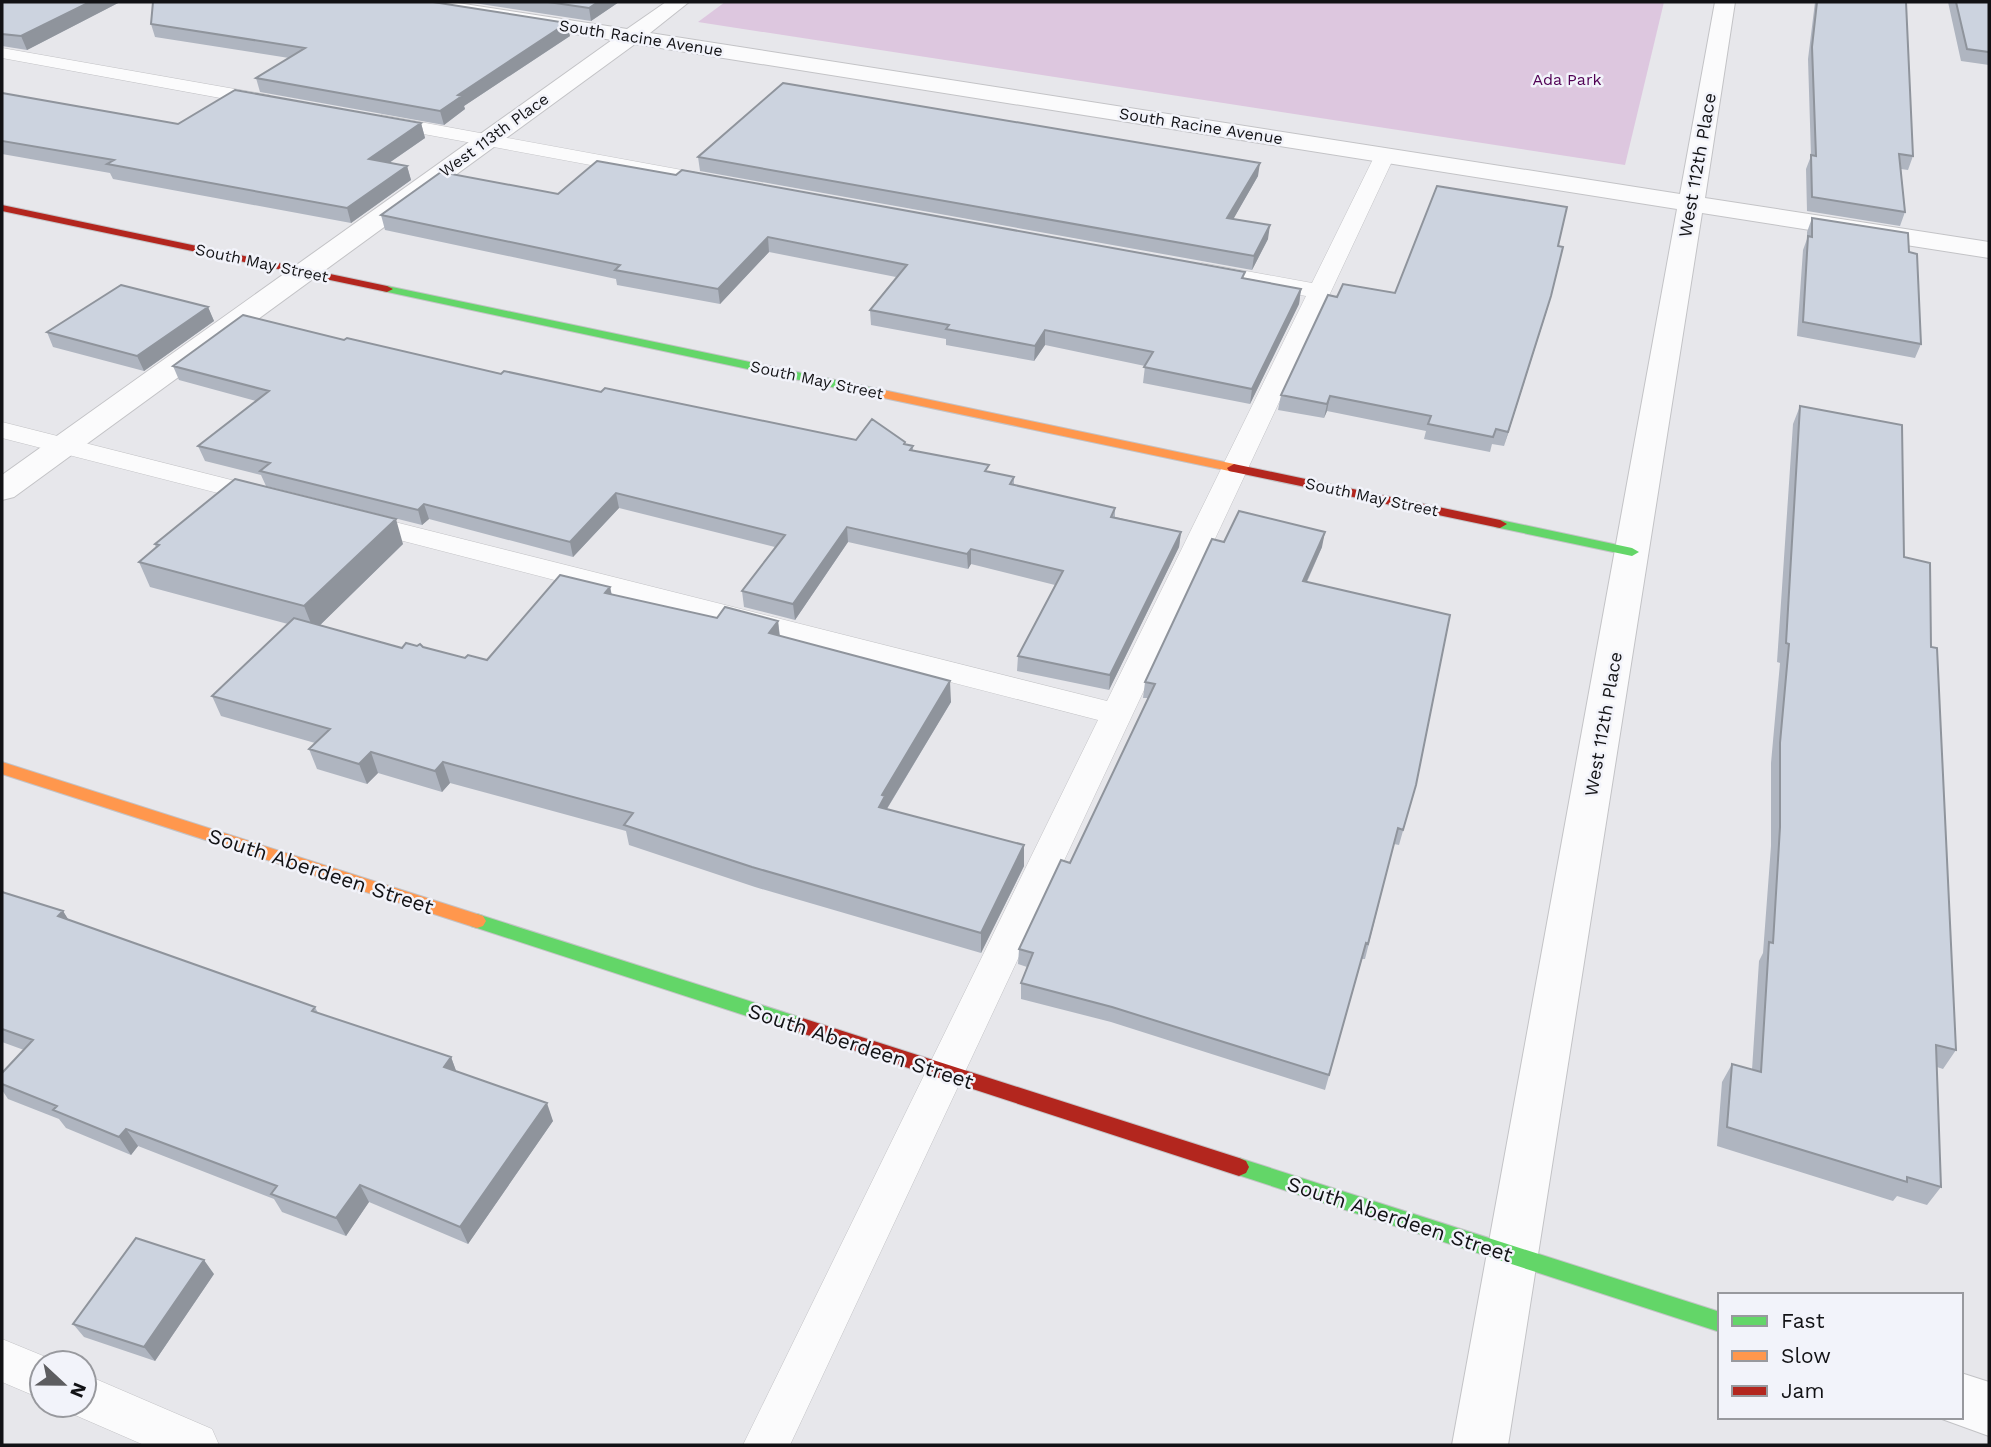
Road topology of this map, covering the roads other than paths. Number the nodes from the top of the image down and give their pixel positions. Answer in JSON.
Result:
{"nodes":[{"id":1,"x":412,"y":2,"type":"edge"},
{"id":2,"x":679,"y":2,"type":"edge"},
{"id":3,"x":1725,"y":2,"type":"edge"},
{"id":4,"x":631,"y":36,"type":"junction"},
{"id":5,"x":2,"y":52,"type":"edge"},
{"id":6,"x":284,"y":104,"type":"edge"},
{"id":7,"x":365,"y":118,"type":"edge"},
{"id":8,"x":487,"y":140,"type":"junction"},
{"id":9,"x":1385,"y":155,"type":"junction"},
{"id":10,"x":735,"y":185,"type":"edge"},
{"id":11,"x":1691,"y":203,"type":"junction"},
{"id":12,"x":2,"y":208,"type":"edge"},
{"id":13,"x":1989,"y":250,"type":"edge"},
{"id":14,"x":1183,"y":267,"type":"edge"},
{"id":15,"x":304,"y":272,"type":"junction"},
{"id":16,"x":1319,"y":291,"type":"junction"},
{"id":17,"x":2,"y":430,"type":"edge"},
{"id":18,"x":64,"y":445,"type":"junction"},
{"id":19,"x":1234,"y":468,"type":"junction"},
{"id":20,"x":2,"y":490,"type":"edge"},
{"id":21,"x":293,"y":504,"type":"edge"},
{"id":22,"x":334,"y":514,"type":"edge"},
{"id":23,"x":1632,"y":552,"type":"junction"},
{"id":24,"x":1116,"y":714,"type":"junction"},
{"id":25,"x":2,"y":768,"type":"edge"},
{"id":26,"x":944,"y":1073,"type":"junction"},
{"id":27,"x":1512,"y":1255,"type":"junction"},
{"id":28,"x":1718,"y":1321,"type":"edge"},
{"id":29,"x":2,"y":1360,"type":"edge"},
{"id":30,"x":28,"y":1371,"type":"edge"},
{"id":31,"x":1963,"y":1401,"type":"edge"},
{"id":32,"x":98,"y":1402,"type":"edge"},
{"id":33,"x":1989,"y":1409,"type":"edge"},
{"id":34,"x":196,"y":1445,"type":"edge"},
{"id":35,"x":766,"y":1445,"type":"edge"},
{"id":36,"x":1480,"y":1445,"type":"edge"}],
"edges":[{"from":1,"to":4,"type":"street","name":"South Racine Avenue"},
{"from":2,"to":4,"type":"street","name":"West 113th Place"},
{"from":3,"to":11,"type":"street","name":"West 112th Place"},
{"from":4,"to":8,"type":"street","name":"West 113th Place"},
{"from":4,"to":9,"type":"street","name":"South Racine Avenue"},
{"from":5,"to":6,"type":"lane"},
{"from":7,"to":8,"type":"lane"},
{"from":8,"to":10,"type":"lane"},
{"from":8,"to":15,"type":"street","name":"West 113th Place"},
{"from":9,"to":11,"type":"street","name":"South Racine Avenue"},
{"from":9,"to":16,"type":"lane"},
{"from":11,"to":13,"type":"street","name":"South Racine Avenue"},
{"from":11,"to":23,"type":"street","name":"West 112th Place"},
{"from":12,"to":15,"type":"street","name":"South May Street"},
{"from":14,"to":16,"type":"lane"},
{"from":15,"to":18,"type":"street","name":"West 113th Place"},
{"from":15,"to":19,"type":"street","name":"South May Street"},
{"from":16,"to":19,"type":"lane"},
{"from":17,"to":18,"type":"lane"},
{"from":18,"to":20,"type":"street","name":"West 113th Place"},
{"from":18,"to":21,"type":"lane"},
{"from":19,"to":23,"type":"street","name":"South May Street"},
{"from":19,"to":24,"type":"lane"},
{"from":22,"to":24,"type":"lane"},
{"from":23,"to":27,"type":"street","name":"West 112th Place"},
{"from":24,"to":26,"type":"lane"},
{"from":25,"to":26,"type":"street","name":"South Aberdeen Street"},
{"from":26,"to":27,"type":"street","name":"South Aberdeen Street"},
{"from":26,"to":35,"type":"lane"},
{"from":27,"to":28,"type":"street","name":"South Aberdeen Street"},
{"from":27,"to":36,"type":"street","name":"West 112th Place"},
{"from":29,"to":30,"type":"lane"},
{"from":31,"to":33,"type":"street"},
{"from":32,"to":34,"type":"lane"}]}
